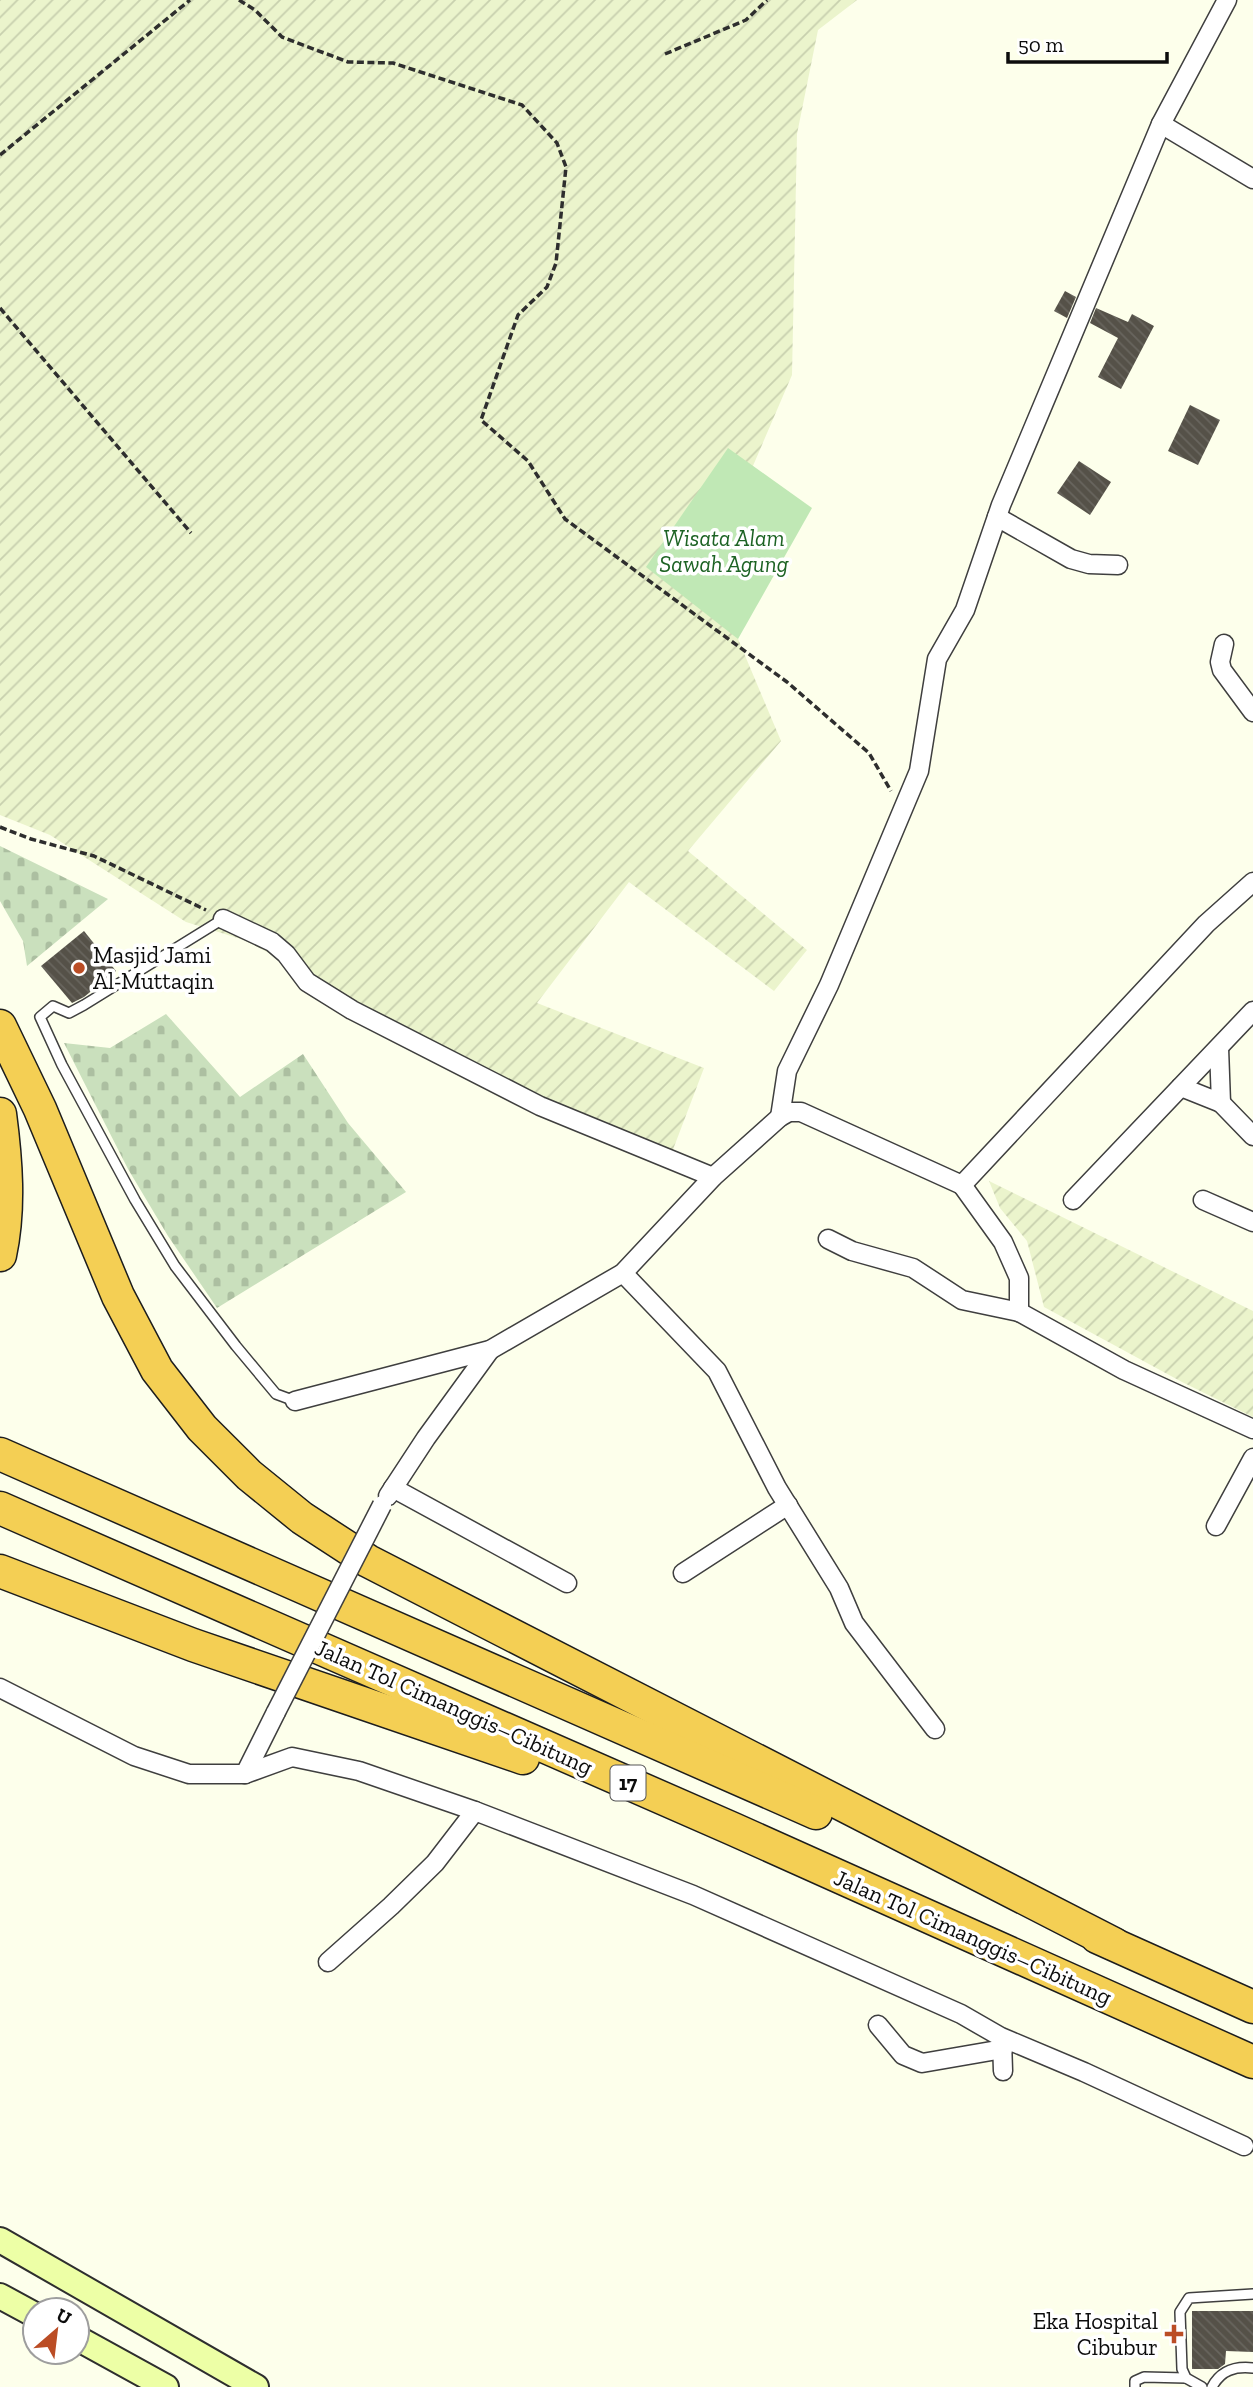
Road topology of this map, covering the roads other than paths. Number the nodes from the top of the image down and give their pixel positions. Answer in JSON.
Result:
{"nodes":[{"id":1,"x":1227,"y":0,"type":"edge"},
{"id":2,"x":1161,"y":124,"type":"junction"},
{"id":3,"x":1253,"y":179,"type":"edge"},
{"id":4,"x":997,"y":517,"type":"junction"},
{"id":5,"x":1118,"y":565,"type":"dead end"},
{"id":6,"x":1224,"y":644,"type":"dead end"},
{"id":7,"x":1253,"y":712,"type":"edge"},
{"id":8,"x":1253,"y":881,"type":"edge"},
{"id":9,"x":223,"y":919,"type":"joint"},
{"id":10,"x":1253,"y":1011,"type":"edge"},
{"id":11,"x":0,"y":1026,"type":"edge"},
{"id":12,"x":1219,"y":1048,"type":"junction"},
{"id":13,"x":1181,"y":1087,"type":"junction"},
{"id":14,"x":1221,"y":1103,"type":"junction"},
{"id":15,"x":0,"y":1114,"type":"edge"},
{"id":16,"x":780,"y":1117,"type":"junction"},
{"id":17,"x":1253,"y":1136,"type":"edge"},
{"id":18,"x":713,"y":1177,"type":"junction"},
{"id":19,"x":962,"y":1185,"type":"junction"},
{"id":20,"x":1073,"y":1200,"type":"dead end"},
{"id":21,"x":1203,"y":1200,"type":"dead end"},
{"id":22,"x":1253,"y":1222,"type":"edge"},
{"id":23,"x":828,"y":1240,"type":"dead end"},
{"id":24,"x":0,"y":1255,"type":"edge"},
{"id":25,"x":623,"y":1273,"type":"junction"},
{"id":26,"x":1019,"y":1312,"type":"junction"},
{"id":27,"x":490,"y":1350,"type":"junction"},
{"id":28,"x":295,"y":1401,"type":"joint"},
{"id":29,"x":1253,"y":1429,"type":"edge"},
{"id":30,"x":0,"y":1454,"type":"edge"},
{"id":31,"x":1253,"y":1458,"type":"edge"},
{"id":32,"x":393,"y":1488,"type":"junction"},
{"id":33,"x":788,"y":1505,"type":"junction"},
{"id":34,"x":0,"y":1508,"type":"edge"},
{"id":35,"x":1216,"y":1526,"type":"dead end"},
{"id":36,"x":0,"y":1571,"type":"edge"},
{"id":37,"x":683,"y":1573,"type":"dead end"},
{"id":38,"x":567,"y":1583,"type":"dead end"},
{"id":39,"x":0,"y":1688,"type":"edge"},
{"id":40,"x":935,"y":1729,"type":"dead end"},
{"id":41,"x":245,"y":1774,"type":"junction"},
{"id":42,"x":475,"y":1811,"type":"junction"},
{"id":43,"x":733,"y":1829,"type":"junction"},
{"id":44,"x":1114,"y":1944,"type":"junction"},
{"id":45,"x":328,"y":1962,"type":"dead end"},
{"id":46,"x":1253,"y":2007,"type":"edge"},
{"id":47,"x":878,"y":2025,"type":"dead end"},
{"id":48,"x":1002,"y":2043,"type":"junction"},
{"id":49,"x":1253,"y":2062,"type":"edge"},
{"id":50,"x":1003,"y":2071,"type":"dead end"},
{"id":51,"x":1244,"y":2146,"type":"dead end"},
{"id":52,"x":0,"y":2240,"type":"edge"},
{"id":53,"x":1253,"y":2294,"type":"edge"},
{"id":54,"x":0,"y":2296,"type":"edge"},
{"id":55,"x":21,"y":2307,"type":"edge"},
{"id":56,"x":91,"y":2346,"type":"edge"},
{"id":57,"x":1253,"y":2368,"type":"edge"},
{"id":58,"x":1186,"y":2378,"type":"junction"},
{"id":59,"x":166,"y":2387,"type":"edge"},
{"id":60,"x":256,"y":2387,"type":"edge"},
{"id":61,"x":1135,"y":2387,"type":"edge"},
{"id":62,"x":1202,"y":2387,"type":"edge"},
{"id":63,"x":1212,"y":2387,"type":"edge"}],
"edges":[{"from":1,"to":2,"type":"street"},
{"from":2,"to":3,"type":"street"},
{"from":2,"to":4,"type":"street"},
{"from":4,"to":5,"type":"street"},
{"from":4,"to":16,"type":"street"},
{"from":6,"to":7,"type":"street"},
{"from":8,"to":19,"type":"street"},
{"from":9,"to":18,"type":"street"},
{"from":9,"to":28,"type":"lane"},
{"from":10,"to":12,"type":"street"},
{"from":11,"to":44,"type":"highway"},
{"from":12,"to":13,"type":"street"},
{"from":12,"to":14,"type":"street"},
{"from":13,"to":14,"type":"street"},
{"from":13,"to":20,"type":"street"},
{"from":14,"to":17,"type":"street"},
{"from":15,"to":24,"type":"highway"},
{"from":16,"to":18,"type":"street"},
{"from":16,"to":19,"type":"street"},
{"from":18,"to":25,"type":"street"},
{"from":19,"to":26,"type":"street"},
{"from":21,"to":22,"type":"street"},
{"from":23,"to":26,"type":"street"},
{"from":25,"to":27,"type":"street"},
{"from":25,"to":33,"type":"street"},
{"from":26,"to":29,"type":"street"},
{"from":27,"to":28,"type":"street"},
{"from":27,"to":32,"type":"street"},
{"from":30,"to":44,"type":"highway","number":"17"},
{"from":31,"to":35,"type":"street"},
{"from":32,"to":38,"type":"street"},
{"from":32,"to":41,"type":"street","bridge":true},
{"from":33,"to":37,"type":"street"},
{"from":33,"to":40,"type":"street"},
{"from":34,"to":43,"type":"highway","name":"Jalan Tol Cimanggis–Cibitung","number":"17"},
{"from":36,"to":43,"type":"highway"},
{"from":39,"to":41,"type":"street"},
{"from":41,"to":42,"type":"street"},
{"from":42,"to":45,"type":"street"},
{"from":42,"to":48,"type":"street"},
{"from":43,"to":49,"type":"highway","name":"Jalan Tol Cimanggis–Cibitung","number":"17"},
{"from":44,"to":46,"type":"highway","number":"17"},
{"from":47,"to":48,"type":"street"},
{"from":48,"to":50,"type":"street"},
{"from":48,"to":51,"type":"street"},
{"from":52,"to":60,"type":"street"},
{"from":53,"to":58,"type":"lane"},
{"from":54,"to":55,"type":"street"},
{"from":56,"to":59,"type":"street"},
{"from":57,"to":63,"type":"lane"},
{"from":58,"to":61,"type":"lane"},
{"from":58,"to":62,"type":"lane"}]}
